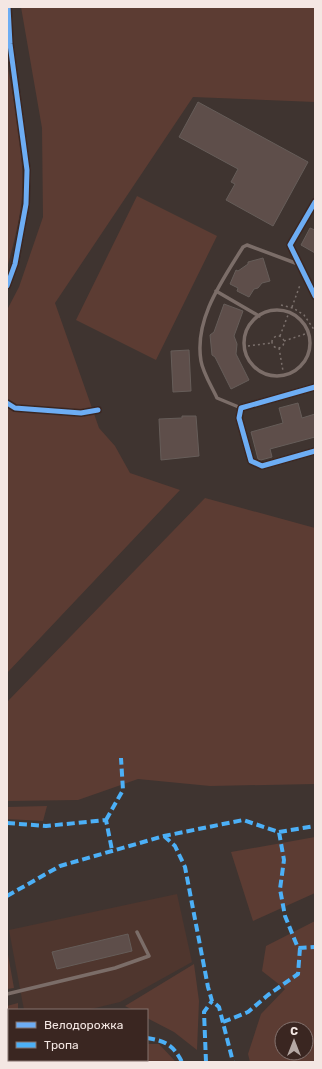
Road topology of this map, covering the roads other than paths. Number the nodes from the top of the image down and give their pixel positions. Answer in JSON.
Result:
{"nodes":[{"id":1,"x":8,"y":7,"type":"edge"},
{"id":2,"x":315,"y":202,"type":"edge"},
{"id":3,"x":301,"y":265,"type":"junction"},
{"id":4,"x":7,"y":286,"type":"edge"},
{"id":5,"x":216,"y":291,"type":"junction"},
{"id":6,"x":315,"y":296,"type":"edge"},
{"id":7,"x":259,"y":316,"type":"junction"},
{"id":8,"x":315,"y":341,"type":"edge"},
{"id":9,"x":310,"y":342,"type":"junction"},
{"id":10,"x":315,"y":387,"type":"edge"},
{"id":11,"x":7,"y":403,"type":"edge"},
{"id":12,"x":241,"y":408,"type":"junction"},
{"id":13,"x":98,"y":410,"type":"dead end"},
{"id":14,"x":315,"y":451,"type":"edge"},
{"id":15,"x":137,"y":932,"type":"dead end"},
{"id":16,"x":7,"y":994,"type":"edge"}],
"edges":[{"from":1,"to":4,"type":"street"},
{"from":2,"to":3,"type":"street"},
{"from":3,"to":5,"type":"lane"},
{"from":3,"to":6,"type":"street"},
{"from":5,"to":7,"type":"lane"},
{"from":5,"to":12,"type":"lane"},
{"from":7,"to":9,"type":"lane"},
{"from":7,"to":9,"type":"lane"},
{"from":8,"to":9,"type":"lane"},
{"from":10,"to":12,"type":"street"},
{"from":11,"to":13,"type":"street"},
{"from":12,"to":14,"type":"street"},
{"from":15,"to":16,"type":"lane"}]}
